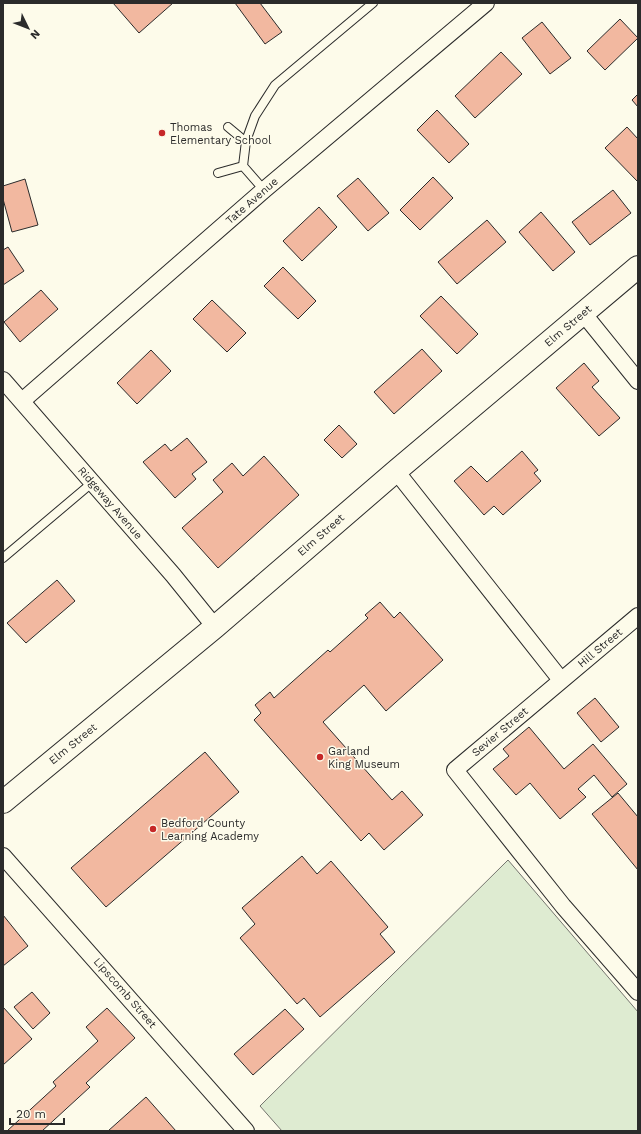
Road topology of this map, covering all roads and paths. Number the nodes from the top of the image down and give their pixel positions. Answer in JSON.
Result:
{"nodes":[{"id":1,"x":372,"y":3,"type":"edge"},
{"id":2,"x":486,"y":3,"type":"edge"},
{"id":3,"x":228,"y":127,"type":"dead end"},
{"id":4,"x":246,"y":142,"type":"junction"},
{"id":5,"x":243,"y":166,"type":"junction"},
{"id":6,"x":218,"y":173,"type":"dead end"},
{"id":7,"x":264,"y":190,"type":"junction"},
{"id":8,"x":638,"y":267,"type":"edge"},
{"id":9,"x":583,"y":313,"type":"junction"},
{"id":10,"x":3,"y":380,"type":"edge"},
{"id":11,"x":638,"y":381,"type":"edge"},
{"id":12,"x":22,"y":401,"type":"junction"},
{"id":13,"x":396,"y":470,"type":"junction"},
{"id":14,"x":93,"y":482,"type":"junction"},
{"id":15,"x":3,"y":558,"type":"edge"},
{"id":16,"x":638,"y":616,"type":"edge"},
{"id":17,"x":215,"y":627,"type":"junction"},
{"id":18,"x":561,"y":680,"type":"junction"},
{"id":19,"x":3,"y":802,"type":"edge"},
{"id":20,"x":3,"y":856,"type":"edge"},
{"id":21,"x":638,"y":992,"type":"edge"},
{"id":22,"x":246,"y":1131,"type":"edge"}],
"edges":[{"from":1,"to":4,"type":"lane"},
{"from":2,"to":7,"type":"street","name":"Tate Avenue"},
{"from":3,"to":4,"type":"lane"},
{"from":4,"to":5,"type":"lane"},
{"from":5,"to":6,"type":"lane"},
{"from":5,"to":7,"type":"lane"},
{"from":7,"to":12,"type":"street","name":"Tate Avenue"},
{"from":8,"to":9,"type":"main road","name":"Elm Street"},
{"from":9,"to":11,"type":"street"},
{"from":9,"to":13,"type":"main road","name":"Elm Street"},
{"from":10,"to":12,"type":"street","name":"Ridgeway Avenue"},
{"from":12,"to":14,"type":"street","name":"Ridgeway Avenue"},
{"from":13,"to":17,"type":"main road","name":"Elm Street"},
{"from":13,"to":18,"type":"street"},
{"from":14,"to":15,"type":"lane"},
{"from":14,"to":17,"type":"street","name":"Ridgeway Avenue"},
{"from":16,"to":18,"type":"street","name":"Hill Street"},
{"from":17,"to":19,"type":"main road","name":"Elm Street"},
{"from":18,"to":21,"type":"street","name":"Sevier Street"},
{"from":20,"to":22,"type":"street","name":"Lipscomb Street"}]}
